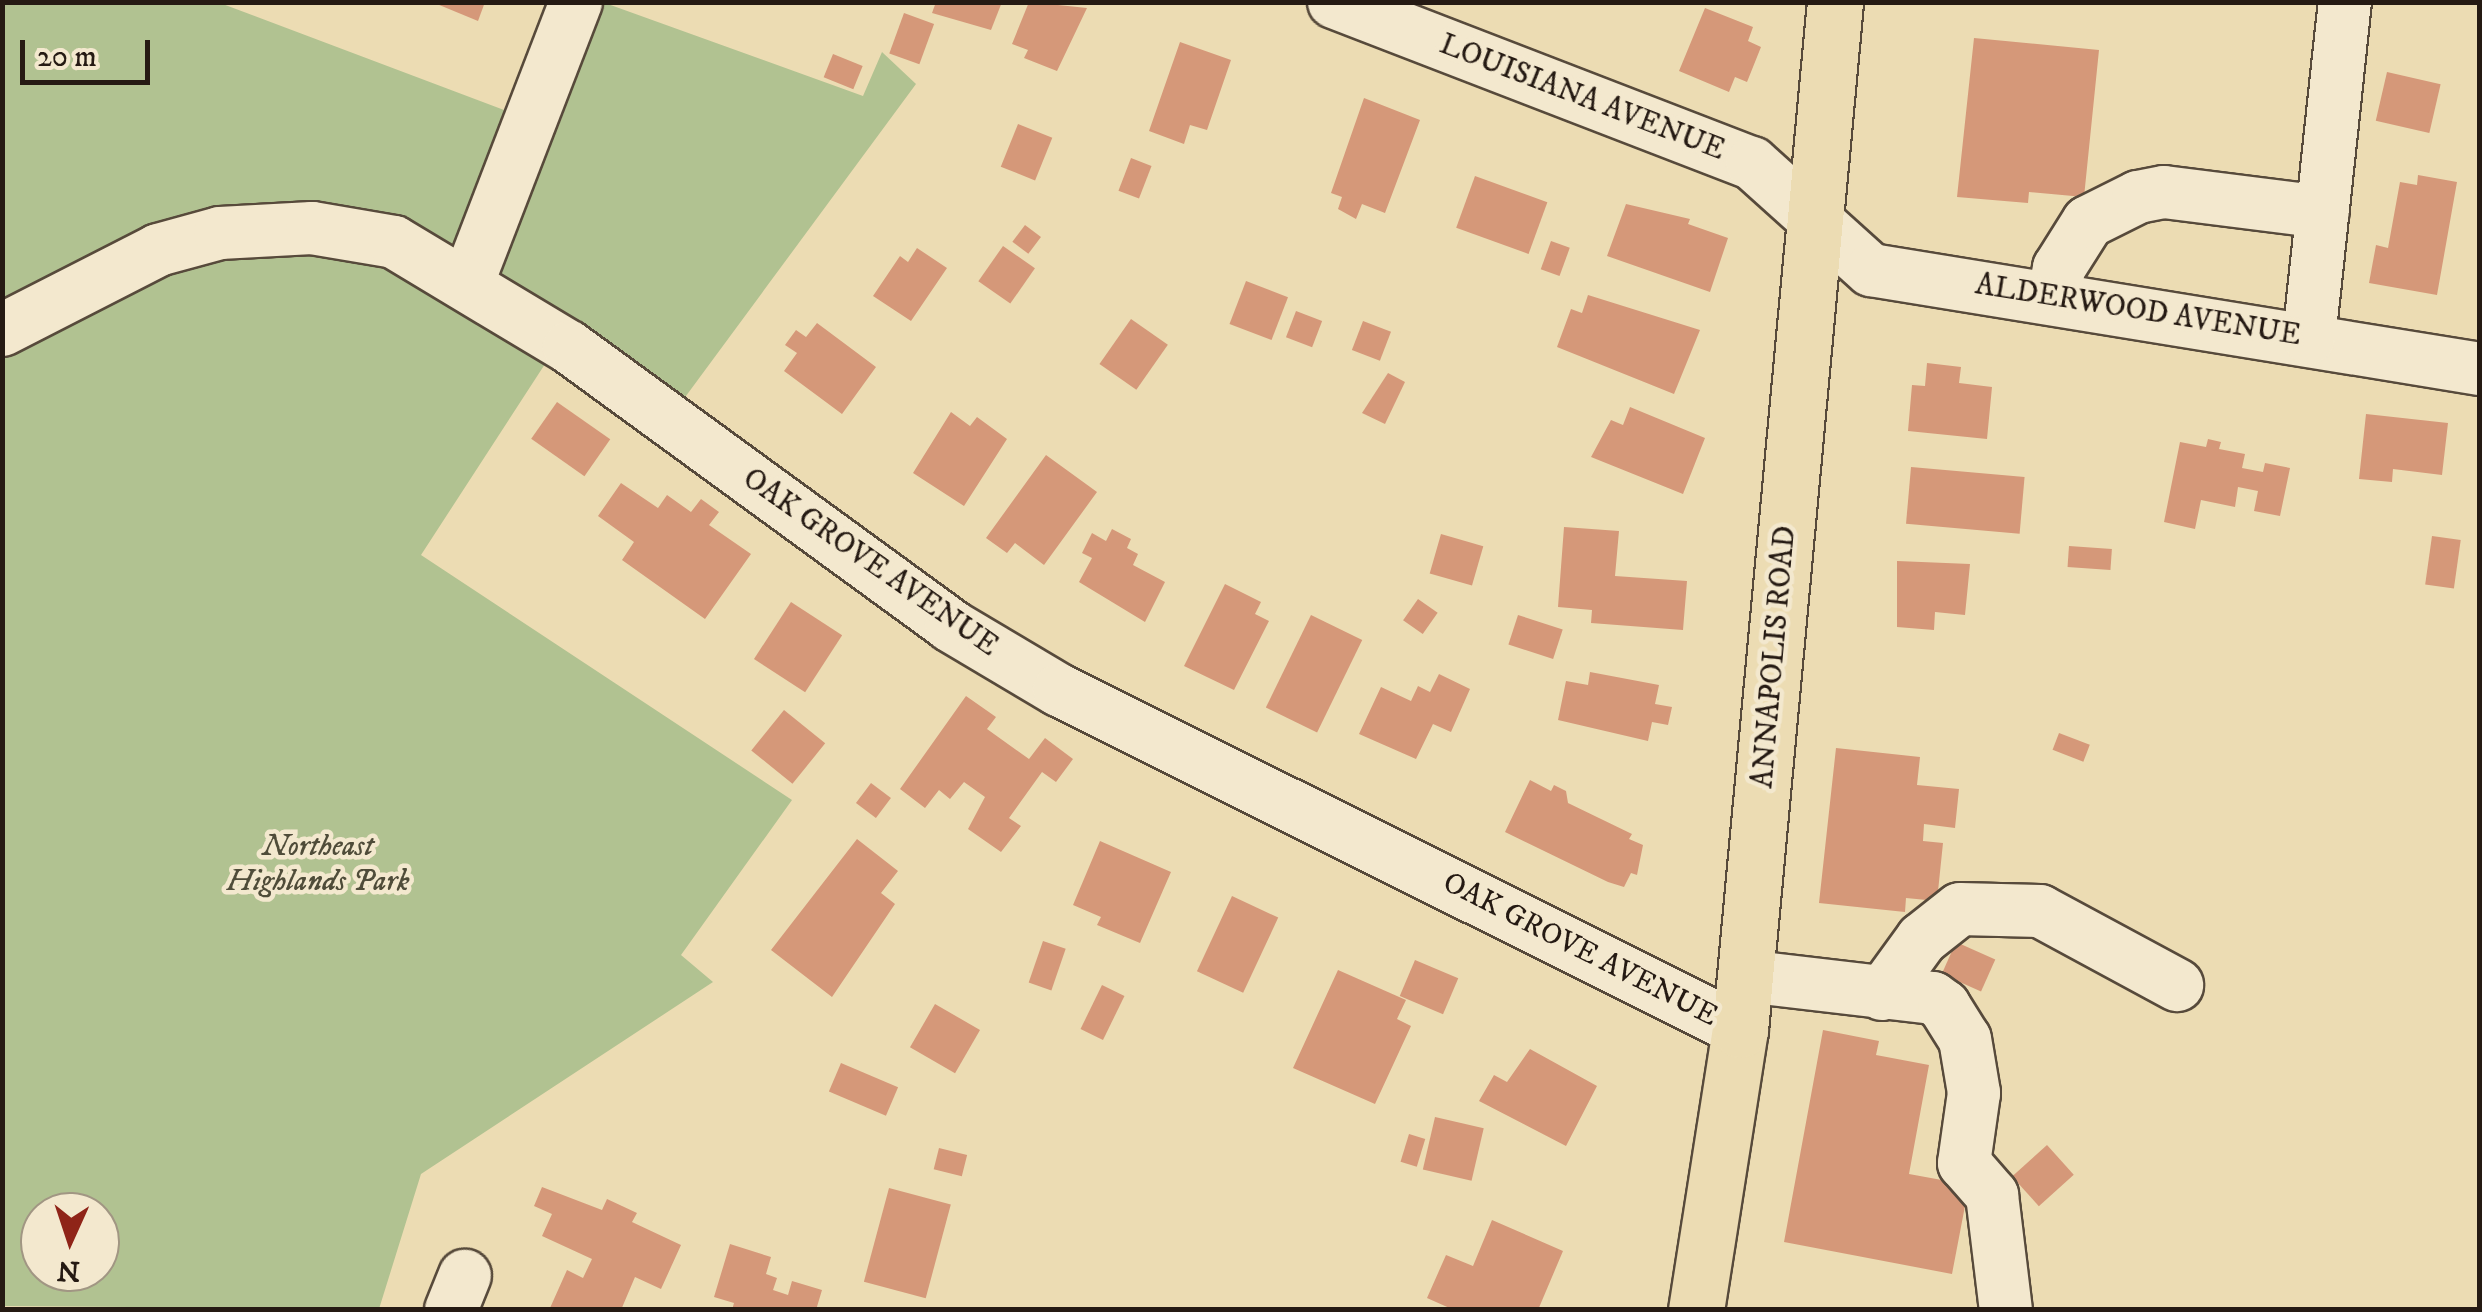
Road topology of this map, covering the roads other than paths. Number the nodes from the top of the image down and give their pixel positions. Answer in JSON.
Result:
{"nodes":[{"id":1,"x":576,"y":2,"type":"edge"},
{"id":2,"x":1334,"y":2,"type":"edge"},
{"id":3,"x":1835,"y":2,"type":"edge"},
{"id":4,"x":2345,"y":2,"type":"edge"},
{"id":5,"x":2322,"y":212,"type":"junction"},
{"id":6,"x":1815,"y":217,"type":"junction"},
{"id":7,"x":468,"y":282,"type":"junction"},
{"id":8,"x":2053,"y":299,"type":"junction"},
{"id":9,"x":2,"y":330,"type":"edge"},
{"id":10,"x":2309,"y":338,"type":"junction"},
{"id":11,"x":2480,"y":369,"type":"edge"},
{"id":12,"x":1745,"y":976,"type":"junction"},
{"id":13,"x":2177,"y":986,"type":"dead end"},
{"id":14,"x":1882,"y":994,"type":"junction"},
{"id":15,"x":1740,"y":1030,"type":"junction"},
{"id":16,"x":1696,"y":1310,"type":"edge"},
{"id":17,"x":2006,"y":1310,"type":"edge"}],
"edges":[{"from":1,"to":7,"type":"street"},
{"from":2,"to":6,"type":"street","name":"LOUISIANA AVENUE"},
{"from":3,"to":6,"type":"main road","name":"ANNAPOLIS ROAD"},
{"from":4,"to":5,"type":"street"},
{"from":5,"to":8,"type":"street"},
{"from":5,"to":10,"type":"street"},
{"from":6,"to":8,"type":"street","name":"ALDERWOOD AVENUE"},
{"from":6,"to":12,"type":"main road","name":"ANNAPOLIS ROAD"},
{"from":7,"to":9,"type":"street","name":"OAK GROVE AVENUE"},
{"from":7,"to":15,"type":"street","name":"OAK GROVE AVENUE"},
{"from":8,"to":10,"type":"street","name":"ALDERWOOD AVENUE"},
{"from":10,"to":11,"type":"street","name":"ALDERWOOD AVENUE"},
{"from":12,"to":14,"type":"street"},
{"from":12,"to":15,"type":"main road","name":"ANNAPOLIS ROAD"},
{"from":13,"to":14,"type":"street"},
{"from":14,"to":17,"type":"street"},
{"from":15,"to":16,"type":"main road","name":"ANNAPOLIS ROAD"}]}
